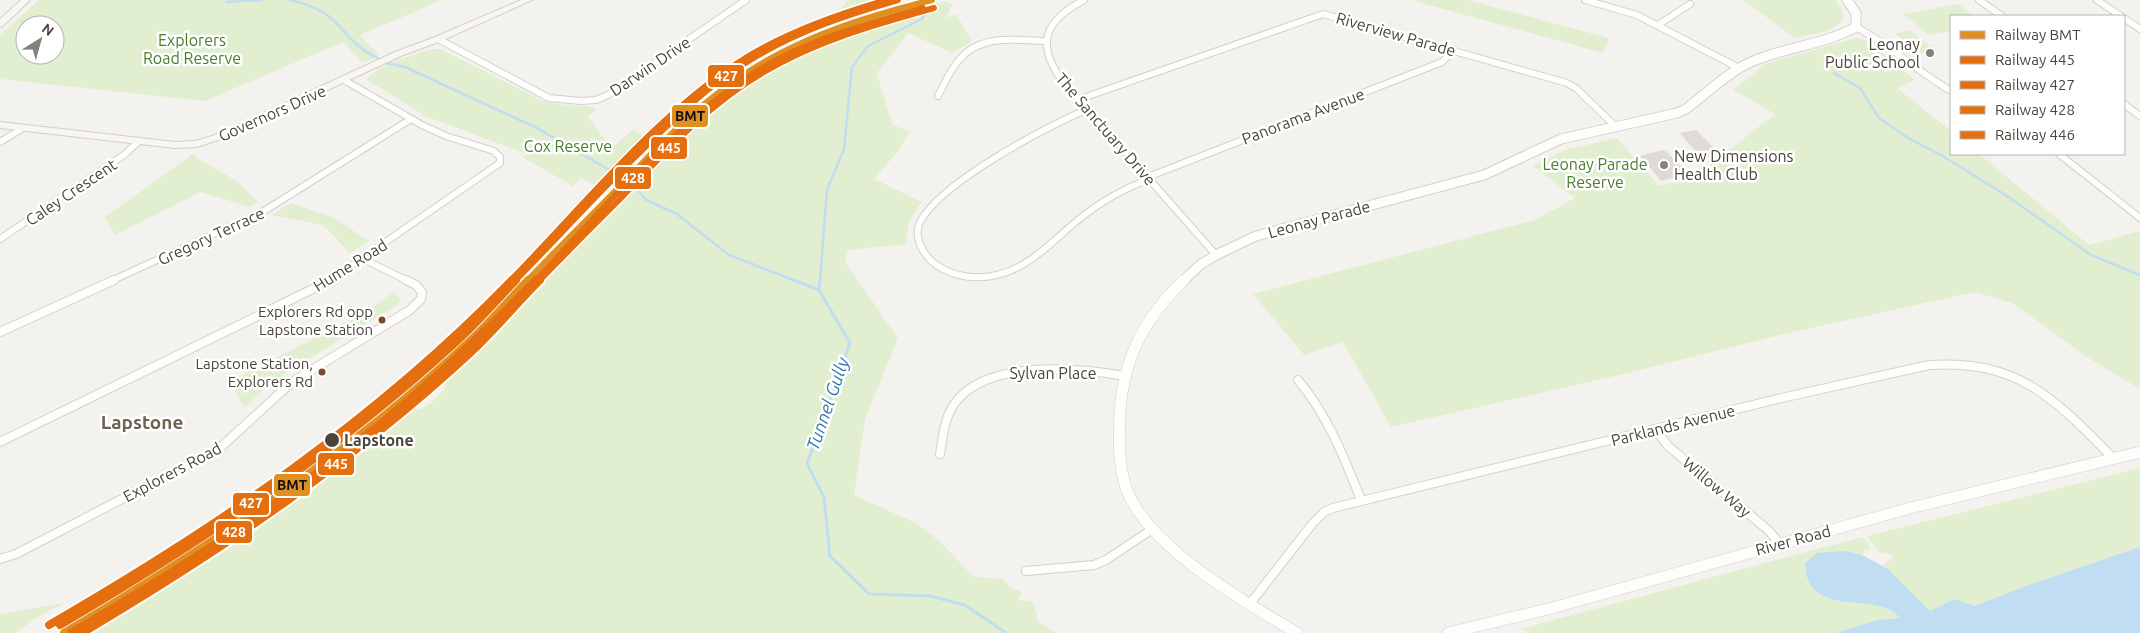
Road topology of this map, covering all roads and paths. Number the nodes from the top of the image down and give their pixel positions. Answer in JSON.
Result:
{"nodes":[{"id":1,"x":26,"y":0,"type":"edge"},
{"id":2,"x":528,"y":0,"type":"edge"},
{"id":3,"x":746,"y":0,"type":"edge"},
{"id":4,"x":1084,"y":0,"type":"edge"},
{"id":5,"x":1585,"y":0,"type":"edge"},
{"id":6,"x":1847,"y":0,"type":"edge"},
{"id":7,"x":1980,"y":0,"type":"edge"},
{"id":8,"x":2097,"y":0,"type":"edge"},
{"id":9,"x":1690,"y":4,"type":"dead end"},
{"id":10,"x":2001,"y":15,"type":"edge"},
{"id":11,"x":2120,"y":15,"type":"edge"},
{"id":12,"x":2125,"y":18,"type":"edge"},
{"id":13,"x":0,"y":24,"type":"edge"},
{"id":14,"x":1658,"y":25,"type":"junction"},
{"id":15,"x":1856,"y":27,"type":"junction"},
{"id":16,"x":2140,"y":29,"type":"edge"},
{"id":17,"x":438,"y":40,"type":"junction"},
{"id":18,"x":1045,"y":41,"type":"junction"},
{"id":19,"x":1454,"y":50,"type":"junction"},
{"id":20,"x":1739,"y":68,"type":"junction"},
{"id":21,"x":344,"y":80,"type":"junction"},
{"id":22,"x":1950,"y":90,"type":"edge"},
{"id":23,"x":938,"y":96,"type":"dead end"},
{"id":24,"x":1080,"y":99,"type":"junction"},
{"id":25,"x":2125,"y":105,"type":"edge"},
{"id":26,"x":1088,"y":109,"type":"junction"},
{"id":27,"x":2140,"y":116,"type":"edge"},
{"id":28,"x":411,"y":119,"type":"junction"},
{"id":29,"x":0,"y":125,"type":"edge"},
{"id":30,"x":1616,"y":127,"type":"junction"},
{"id":31,"x":23,"y":128,"type":"junction"},
{"id":32,"x":139,"y":141,"type":"junction"},
{"id":33,"x":0,"y":142,"type":"edge"},
{"id":34,"x":2060,"y":155,"type":"edge"},
{"id":35,"x":1149,"y":178,"type":"junction"},
{"id":36,"x":2140,"y":218,"type":"edge"},
{"id":37,"x":0,"y":239,"type":"edge"},
{"id":38,"x":1216,"y":255,"type":"junction"},
{"id":39,"x":363,"y":259,"type":"junction"},
{"id":40,"x":0,"y":332,"type":"edge"},
{"id":41,"x":1125,"y":376,"type":"junction"},
{"id":42,"x":1298,"y":380,"type":"dead end"},
{"id":43,"x":1656,"y":430,"type":"junction"},
{"id":44,"x":0,"y":442,"type":"edge"},
{"id":45,"x":2140,"y":452,"type":"edge"},
{"id":46,"x":940,"y":454,"type":"dead end"},
{"id":47,"x":2113,"y":458,"type":"junction"},
{"id":48,"x":1361,"y":500,"type":"junction"},
{"id":49,"x":1151,"y":530,"type":"junction"},
{"id":50,"x":1780,"y":544,"type":"junction"},
{"id":51,"x":0,"y":559,"type":"edge"},
{"id":52,"x":1026,"y":571,"type":"dead end"},
{"id":53,"x":1250,"y":605,"type":"junction"},
{"id":54,"x":1297,"y":633,"type":"edge"},
{"id":55,"x":1448,"y":633,"type":"edge"}],
"edges":[{"from":1,"to":13,"type":"main road"},
{"from":2,"to":17,"type":"main road","name":"Governors Drive"},
{"from":3,"to":17,"type":"street","name":"Darwin Drive"},
{"from":4,"to":18,"type":"street"},
{"from":5,"to":14,"type":"street"},
{"from":6,"to":15,"type":"street"},
{"from":7,"to":10,"type":"street"},
{"from":8,"to":11,"type":"street"},
{"from":9,"to":14,"type":"street"},
{"from":12,"to":16,"type":"street"},
{"from":14,"to":20,"type":"street"},
{"from":15,"to":20,"type":"street","name":"Leonay Parade"},
{"from":15,"to":22,"type":"street"},
{"from":17,"to":21,"type":"main road","name":"Governors Drive"},
{"from":18,"to":23,"type":"street"},
{"from":18,"to":24,"type":"street","name":"The Sanctuary Drive"},
{"from":19,"to":24,"type":"street","name":"Riverview Parade"},
{"from":19,"to":30,"type":"street","name":"Riverview Parade"},
{"from":19,"to":35,"type":"street","name":"Panorama Avenue"},
{"from":20,"to":30,"type":"street","name":"Leonay Parade"},
{"from":21,"to":28,"type":"street","name":"Hume Road"},
{"from":21,"to":32,"type":"main road","name":"Governors Drive"},
{"from":24,"to":26,"type":"street","name":"The Sanctuary Drive"},
{"from":25,"to":27,"type":"street"},
{"from":26,"to":35,"type":"street","name":"The Sanctuary Drive"},
{"from":26,"to":35,"type":"street","name":"Panorama Avenue"},
{"from":28,"to":39,"type":"street","name":"Hume Road"},
{"from":28,"to":40,"type":"street","name":"Gregory Terrace"},
{"from":29,"to":31,"type":"main road","name":"Governors Drive"},
{"from":30,"to":38,"type":"street","name":"Leonay Parade"},
{"from":31,"to":32,"type":"main road","name":"Governors Drive"},
{"from":31,"to":33,"type":"street"},
{"from":32,"to":37,"type":"street","name":"Caley Crescent"},
{"from":34,"to":36,"type":"street"},
{"from":35,"to":38,"type":"street","name":"The Sanctuary Drive"},
{"from":38,"to":41,"type":"street","name":"Leonay Parade"},
{"from":39,"to":44,"type":"street","name":"Hume Road"},
{"from":39,"to":51,"type":"street","name":"Explorers Road"},
{"from":41,"to":46,"type":"street","name":"Sylvan Place"},
{"from":41,"to":49,"type":"street","name":"Leonay Parade"},
{"from":42,"to":48,"type":"street"},
{"from":43,"to":47,"type":"street","name":"Parklands Avenue"},
{"from":43,"to":48,"type":"street","name":"Parklands Avenue"},
{"from":43,"to":50,"type":"street","name":"Willow Way"},
{"from":45,"to":47,"type":"street","name":"River Road"},
{"from":47,"to":50,"type":"street","name":"River Road"},
{"from":48,"to":53,"type":"street","name":"Parklands Avenue"},
{"from":49,"to":52,"type":"street"},
{"from":49,"to":53,"type":"street","name":"Leonay Parade"},
{"from":50,"to":55,"type":"street","name":"River Road"},
{"from":53,"to":54,"type":"street","name":"Leonay Parade"}]}
